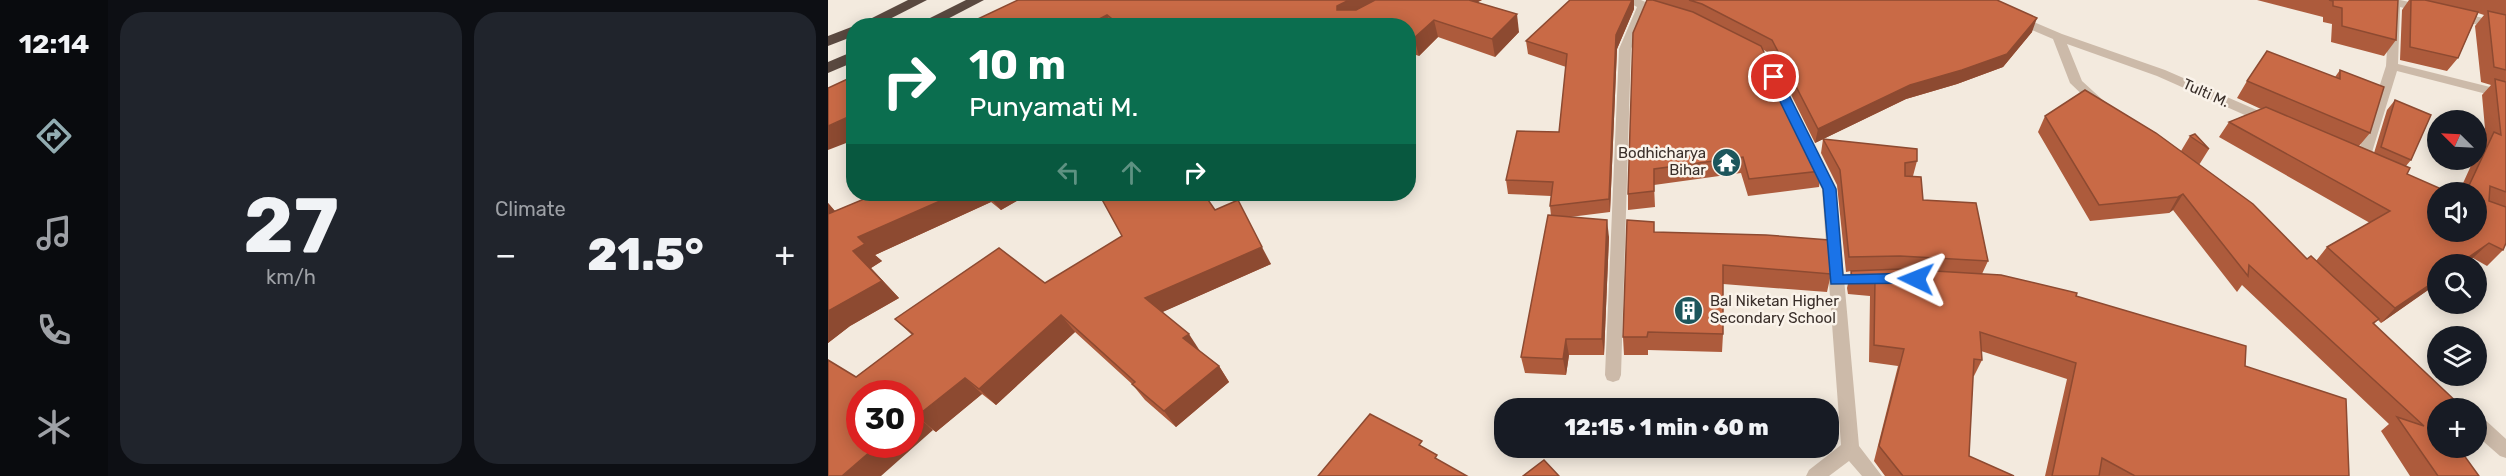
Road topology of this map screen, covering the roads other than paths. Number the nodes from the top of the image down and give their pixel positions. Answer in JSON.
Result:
{"nodes":[{"id":1,"x":920,"y":0,"type":"edge"},
{"id":2,"x":977,"y":0,"type":"edge"},
{"id":3,"x":1637,"y":3,"type":"edge"},
{"id":4,"x":2005,"y":14,"type":"edge"},
{"id":5,"x":1676,"y":16,"type":"edge"},
{"id":6,"x":881,"y":18,"type":"edge"},
{"id":7,"x":938,"y":18,"type":"edge"},
{"id":8,"x":2506,"y":27,"type":"edge"},
{"id":9,"x":846,"y":33,"type":"edge"},
{"id":10,"x":2058,"y":37,"type":"junction"},
{"id":11,"x":828,"y":41,"type":"edge"},
{"id":12,"x":846,"y":60,"type":"edge"},
{"id":13,"x":2392,"y":66,"type":"junction"},
{"id":14,"x":828,"y":68,"type":"edge"},
{"id":15,"x":2506,"y":95,"type":"edge"},
{"id":16,"x":2109,"y":111,"type":"edge"},
{"id":17,"x":2288,"y":129,"type":"edge"},
{"id":18,"x":1803,"y":139,"type":"edge"},
{"id":19,"x":2362,"y":162,"type":"edge"},
{"id":20,"x":1613,"y":375,"type":"dead end"},
{"id":21,"x":2487,"y":433,"type":"edge"},
{"id":22,"x":1850,"y":449,"type":"junction"},
{"id":23,"x":2506,"y":450,"type":"edge"},
{"id":24,"x":1815,"y":476,"type":"edge"},
{"id":25,"x":1873,"y":476,"type":"edge"}],
"edges":[{"from":1,"to":6,"type":"highway"},
{"from":2,"to":7,"type":"highway"},
{"from":3,"to":5,"type":"street"},
{"from":3,"to":20,"type":"street"},
{"from":4,"to":10,"type":"street","name":"Tulti M."},
{"from":8,"to":13,"type":"street"},
{"from":9,"to":11,"type":"highway"},
{"from":10,"to":16,"type":"street"},
{"from":10,"to":17,"type":"street","name":"Tulti M."},
{"from":12,"to":14,"type":"highway"},
{"from":13,"to":15,"type":"street"},
{"from":13,"to":19,"type":"street"},
{"from":18,"to":22,"type":"street"},
{"from":21,"to":23,"type":"street"},
{"from":22,"to":24,"type":"street"},
{"from":22,"to":25,"type":"street"}]}
